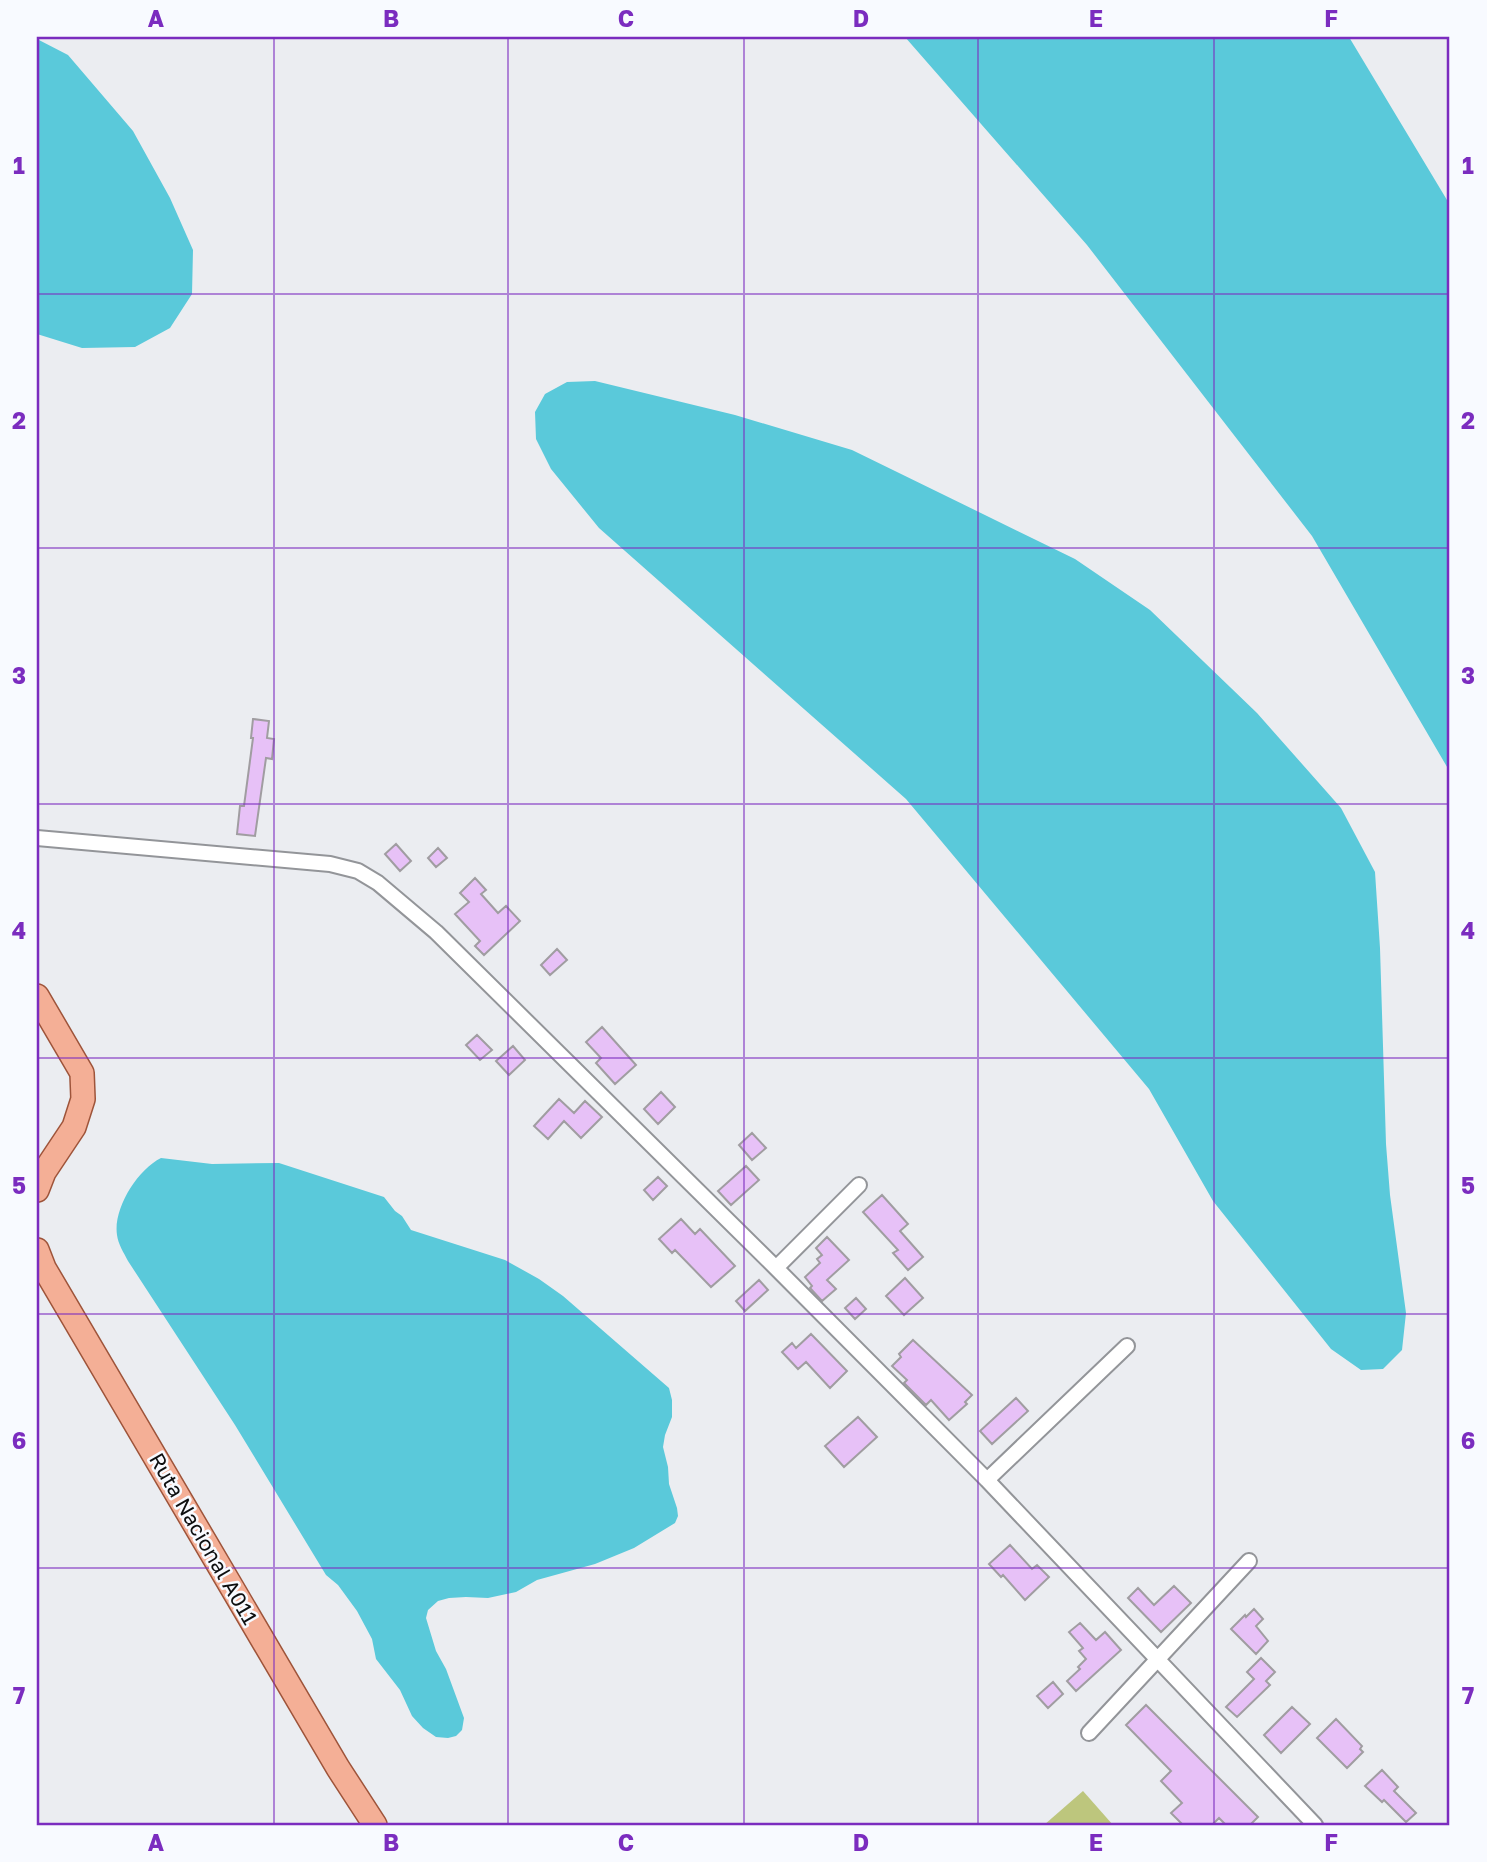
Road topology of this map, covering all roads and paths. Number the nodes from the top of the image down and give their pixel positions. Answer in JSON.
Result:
{"nodes":[{"id":1,"x":37,"y":838,"type":"edge"},
{"id":2,"x":37,"y":996,"type":"edge"},
{"id":3,"x":859,"y":1185,"type":"dead end"},
{"id":4,"x":37,"y":1190,"type":"edge"},
{"id":5,"x":37,"y":1250,"type":"edge"},
{"id":6,"x":776,"y":1268,"type":"junction"},
{"id":7,"x":1126,"y":1346,"type":"dead end"},
{"id":8,"x":988,"y":1480,"type":"junction"},
{"id":9,"x":1249,"y":1561,"type":"dead end"},
{"id":10,"x":1157,"y":1659,"type":"junction"},
{"id":11,"x":1088,"y":1733,"type":"dead end"},
{"id":12,"x":375,"y":1825,"type":"edge"},
{"id":13,"x":1315,"y":1825,"type":"edge"}],
"edges":[{"from":1,"to":6,"type":"street"},
{"from":2,"to":4,"type":"main road"},
{"from":3,"to":6,"type":"street"},
{"from":5,"to":12,"type":"main road","name":"Ruta Nacional A011"},
{"from":6,"to":8,"type":"street"},
{"from":7,"to":8,"type":"street"},
{"from":8,"to":10,"type":"street"},
{"from":9,"to":10,"type":"street"},
{"from":10,"to":11,"type":"street"},
{"from":10,"to":13,"type":"street"}]}
